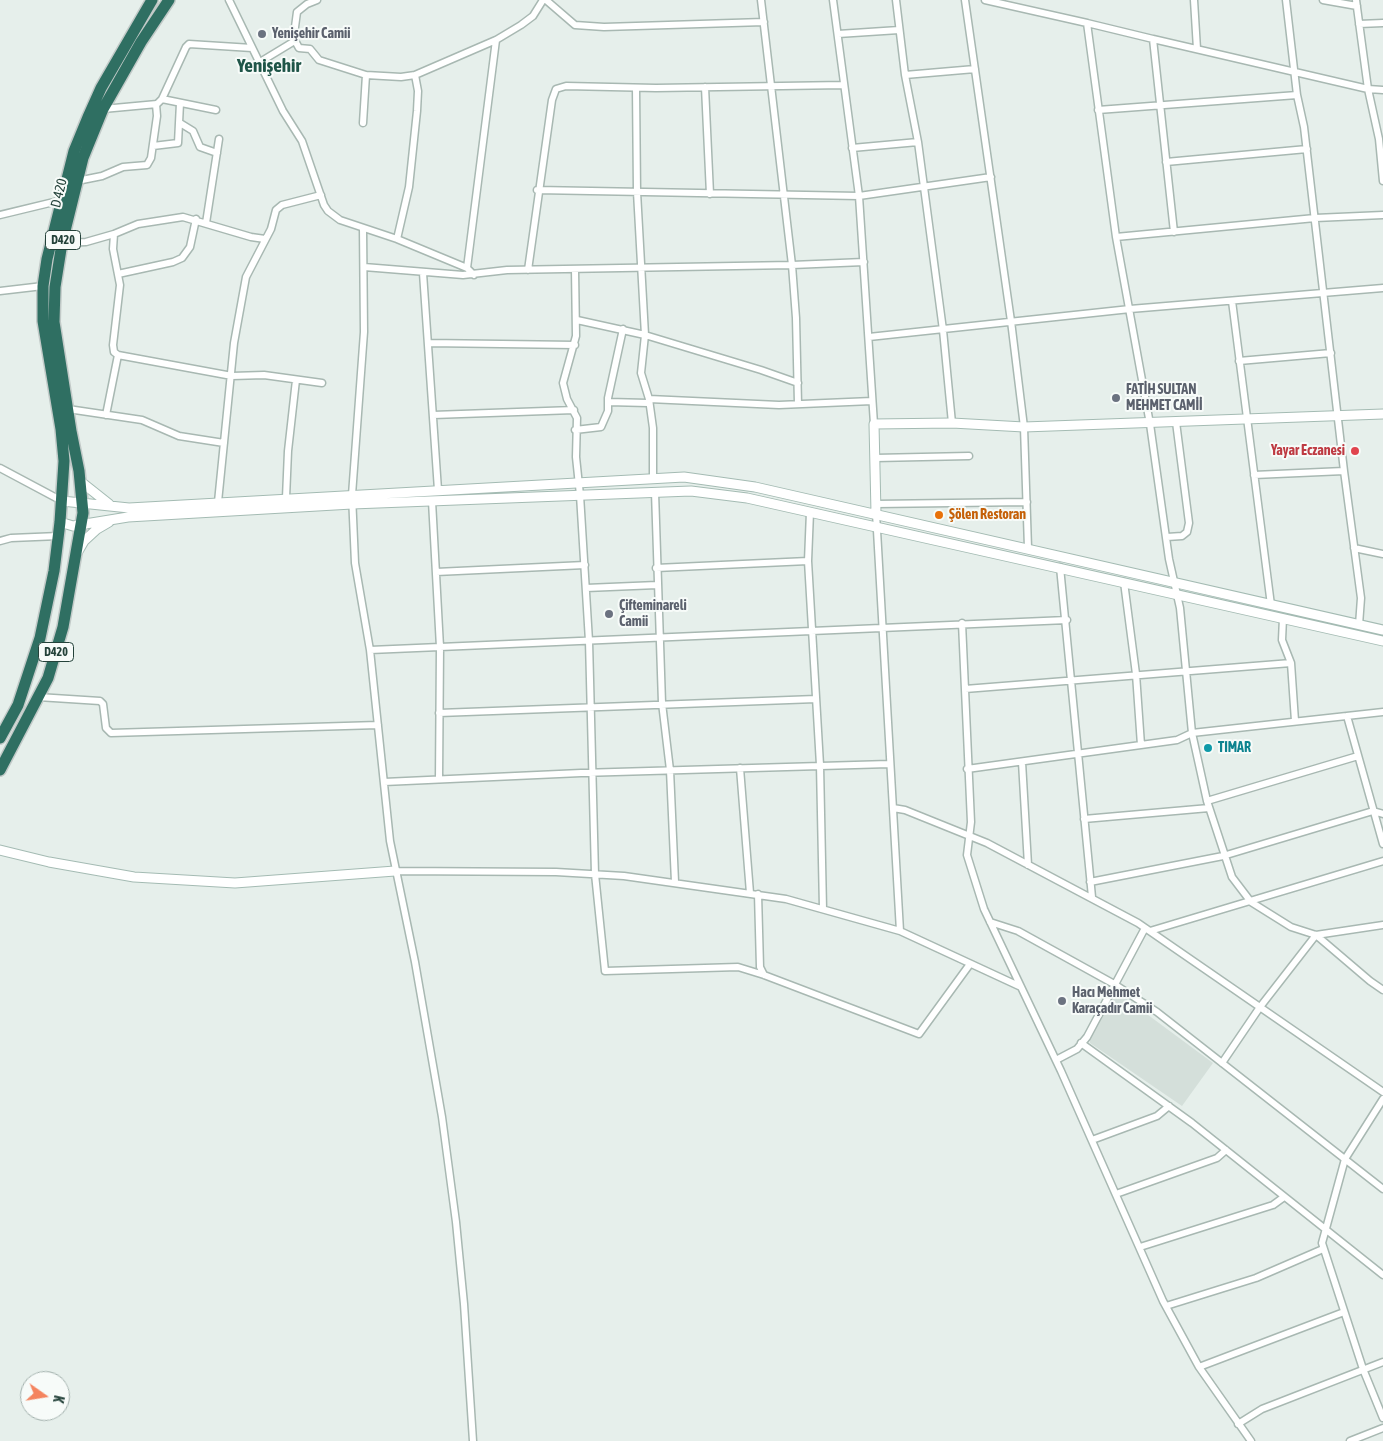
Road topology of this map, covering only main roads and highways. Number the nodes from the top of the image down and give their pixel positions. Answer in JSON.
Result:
{"nodes":[{"id":1,"x":152,"y":0,"type":"edge"},
{"id":2,"x":169,"y":0,"type":"edge"},
{"id":3,"x":1383,"y":414,"type":"edge"},
{"id":4,"x":80,"y":481,"type":"junction"},
{"id":5,"x":62,"y":501,"type":"junction"},
{"id":6,"x":83,"y":502,"type":"junction"},
{"id":7,"x":114,"y":507,"type":"junction"},
{"id":8,"x":876,"y":509,"type":"junction"},
{"id":9,"x":113,"y":520,"type":"junction"},
{"id":10,"x":60,"y":522,"type":"junction"},
{"id":11,"x":80,"y":524,"type":"junction"},
{"id":12,"x":75,"y":557,"type":"junction"},
{"id":13,"x":1383,"y":630,"type":"edge"},
{"id":14,"x":1383,"y":641,"type":"edge"},
{"id":15,"x":0,"y":738,"type":"edge"},
{"id":16,"x":0,"y":770,"type":"edge"},
{"id":17,"x":0,"y":850,"type":"edge"},
{"id":18,"x":395,"y":871,"type":"road end"}],
"edges":[{"from":1,"to":5,"type":"highway","number":"D420"},
{"from":2,"to":4,"type":"highway","name":"D 420","number":"D420"},
{"from":3,"to":8,"type":"main road"},
{"from":4,"to":6,"type":"highway","name":"D 420","number":"D420"},
{"from":4,"to":7,"type":"main road"},
{"from":5,"to":6,"type":"main road"},
{"from":5,"to":10,"type":"highway","number":"D420"},
{"from":6,"to":7,"type":"main road"},
{"from":6,"to":11,"type":"highway","number":"D420"},
{"from":7,"to":8,"type":"main road"},
{"from":8,"to":13,"type":"main road"},
{"from":9,"to":11,"type":"main road"},
{"from":9,"to":12,"type":"main road"},
{"from":9,"to":14,"type":"main road"},
{"from":10,"to":11,"type":"main road"},
{"from":10,"to":15,"type":"highway","number":"D420"},
{"from":11,"to":12,"type":"highway","number":"D420"},
{"from":12,"to":16,"type":"highway","number":"D420"},
{"from":17,"to":18,"type":"main road"}]}
